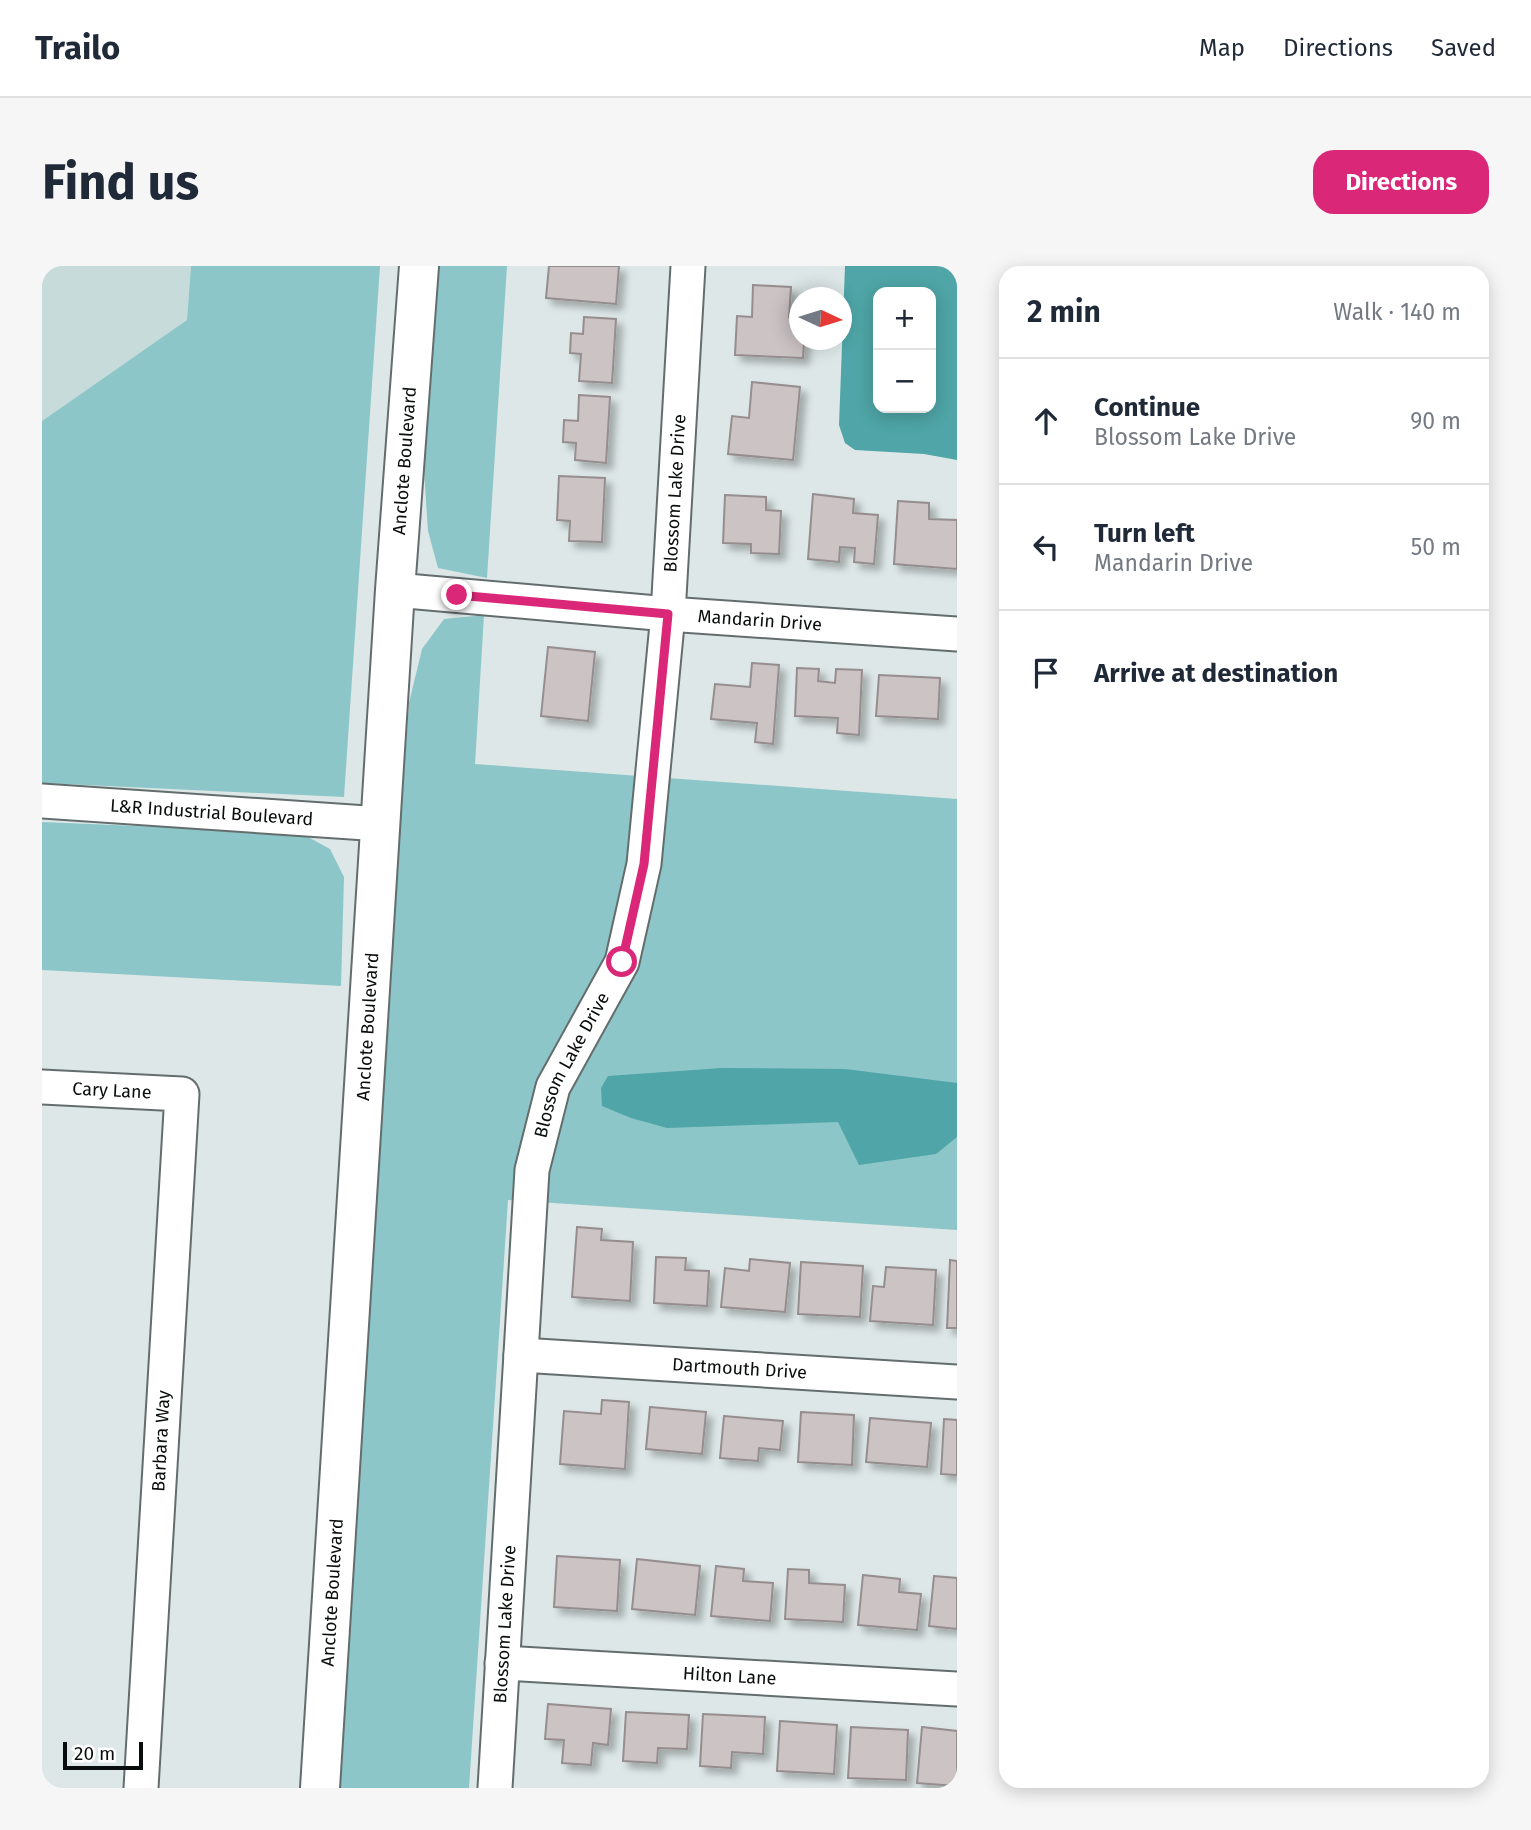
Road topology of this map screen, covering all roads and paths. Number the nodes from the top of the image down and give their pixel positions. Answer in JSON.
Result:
{"nodes":[{"id":1,"x":419,"y":266,"type":"edge"},
{"id":2,"x":688,"y":266,"type":"edge"},
{"id":3,"x":396,"y":590,"type":"junction"},
{"id":4,"x":668,"y":614,"type":"junction"},
{"id":5,"x":957,"y":634,"type":"edge"},
{"id":6,"x":42,"y":802,"type":"edge"},
{"id":7,"x":381,"y":824,"type":"junction"},
{"id":8,"x":42,"y":1087,"type":"edge"},
{"id":9,"x":182,"y":1094,"type":"joint"},
{"id":10,"x":521,"y":1355,"type":"junction"},
{"id":11,"x":957,"y":1382,"type":"edge"},
{"id":12,"x":502,"y":1663,"type":"junction"},
{"id":13,"x":957,"y":1689,"type":"edge"},
{"id":14,"x":141,"y":1788,"type":"edge"},
{"id":15,"x":320,"y":1788,"type":"edge"},
{"id":16,"x":495,"y":1788,"type":"edge"}],
"edges":[{"from":1,"to":3,"type":"street","name":"Anclote Boulevard"},
{"from":2,"to":4,"type":"street","name":"Blossom Lake Drive"},
{"from":3,"to":4,"type":"street","name":"Mandarin Drive"},
{"from":3,"to":7,"type":"street","name":"Anclote Boulevard"},
{"from":4,"to":5,"type":"street","name":"Mandarin Drive"},
{"from":4,"to":10,"type":"street","name":"Blossom Lake Drive"},
{"from":6,"to":7,"type":"street","name":"L&R Industrial Boulevard"},
{"from":7,"to":15,"type":"street","name":"Anclote Boulevard"},
{"from":8,"to":9,"type":"street","name":"Cary Lane"},
{"from":9,"to":14,"type":"street","name":"Barbara Way"},
{"from":10,"to":11,"type":"street","name":"Dartmouth Drive"},
{"from":10,"to":12,"type":"street","name":"Blossom Lake Drive"},
{"from":12,"to":13,"type":"street","name":"Hilton Lane"},
{"from":12,"to":16,"type":"street","name":"Blossom Lake Drive"}]}
